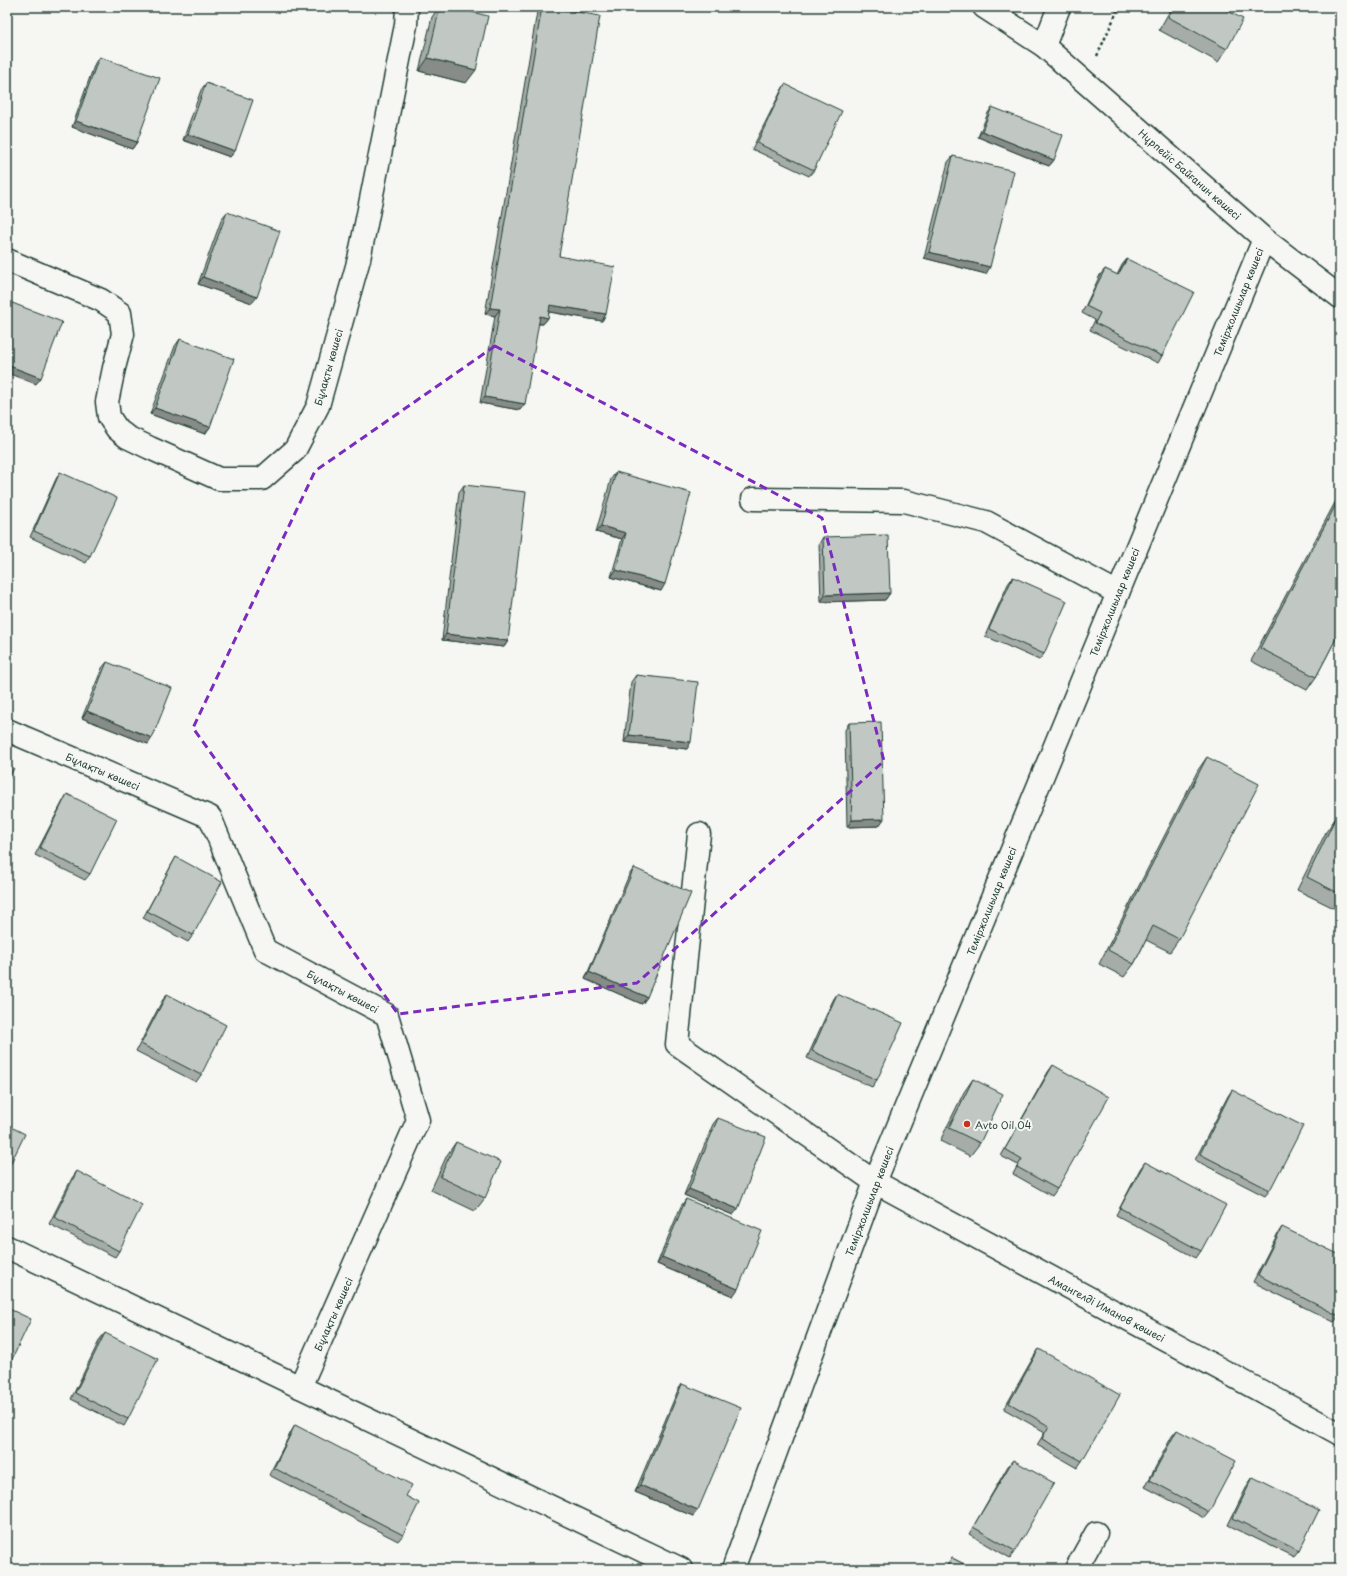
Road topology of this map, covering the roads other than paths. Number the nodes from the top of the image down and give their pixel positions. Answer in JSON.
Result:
{"nodes":[{"id":1,"x":407,"y":7,"type":"edge"},
{"id":2,"x":984,"y":7,"type":"edge"},
{"id":3,"x":1059,"y":7,"type":"edge"},
{"id":4,"x":1044,"y":46,"type":"junction"},
{"id":5,"x":1264,"y":239,"type":"junction"},
{"id":6,"x":7,"y":260,"type":"edge"},
{"id":7,"x":1337,"y":287,"type":"edge"},
{"id":8,"x":753,"y":499,"type":"dead end"},
{"id":9,"x":1118,"y":593,"type":"junction"},
{"id":10,"x":7,"y":730,"type":"edge"},
{"id":11,"x":699,"y":834,"type":"dead end"},
{"id":12,"x":875,"y":1182,"type":"junction"},
{"id":13,"x":7,"y":1247,"type":"edge"},
{"id":14,"x":300,"y":1387,"type":"junction"},
{"id":15,"x":1340,"y":1434,"type":"edge"},
{"id":16,"x":1096,"y":1533,"type":"dead end"},
{"id":17,"x":680,"y":1569,"type":"edge"},
{"id":18,"x":732,"y":1569,"type":"edge"},
{"id":19,"x":1076,"y":1569,"type":"edge"}],
"edges":[{"from":1,"to":6,"type":"street","name":"Бұлақты көшесі"},
{"from":2,"to":4,"type":"street","name":"Нұрпейіс Байғанин көшесі"},
{"from":3,"to":4,"type":"street"},
{"from":4,"to":5,"type":"street","name":"Нұрпейіс Байғанин көшесі"},
{"from":5,"to":7,"type":"street","name":"Нұрпейіс Байғанин көшесі"},
{"from":5,"to":9,"type":"street","name":"Теміржолшылар көшесі"},
{"from":8,"to":9,"type":"street"},
{"from":9,"to":12,"type":"street","name":"Теміржолшылар көшесі"},
{"from":10,"to":14,"type":"street","name":"Бұлақты көшесі"},
{"from":11,"to":12,"type":"street","name":"Амангелді Иманов көшесі"},
{"from":12,"to":15,"type":"street","name":"Амангелді Иманов көшесі"},
{"from":12,"to":18,"type":"street","name":"Теміржолшылар көшесі"},
{"from":13,"to":14,"type":"street"},
{"from":14,"to":17,"type":"street"},
{"from":16,"to":19,"type":"street"}]}
